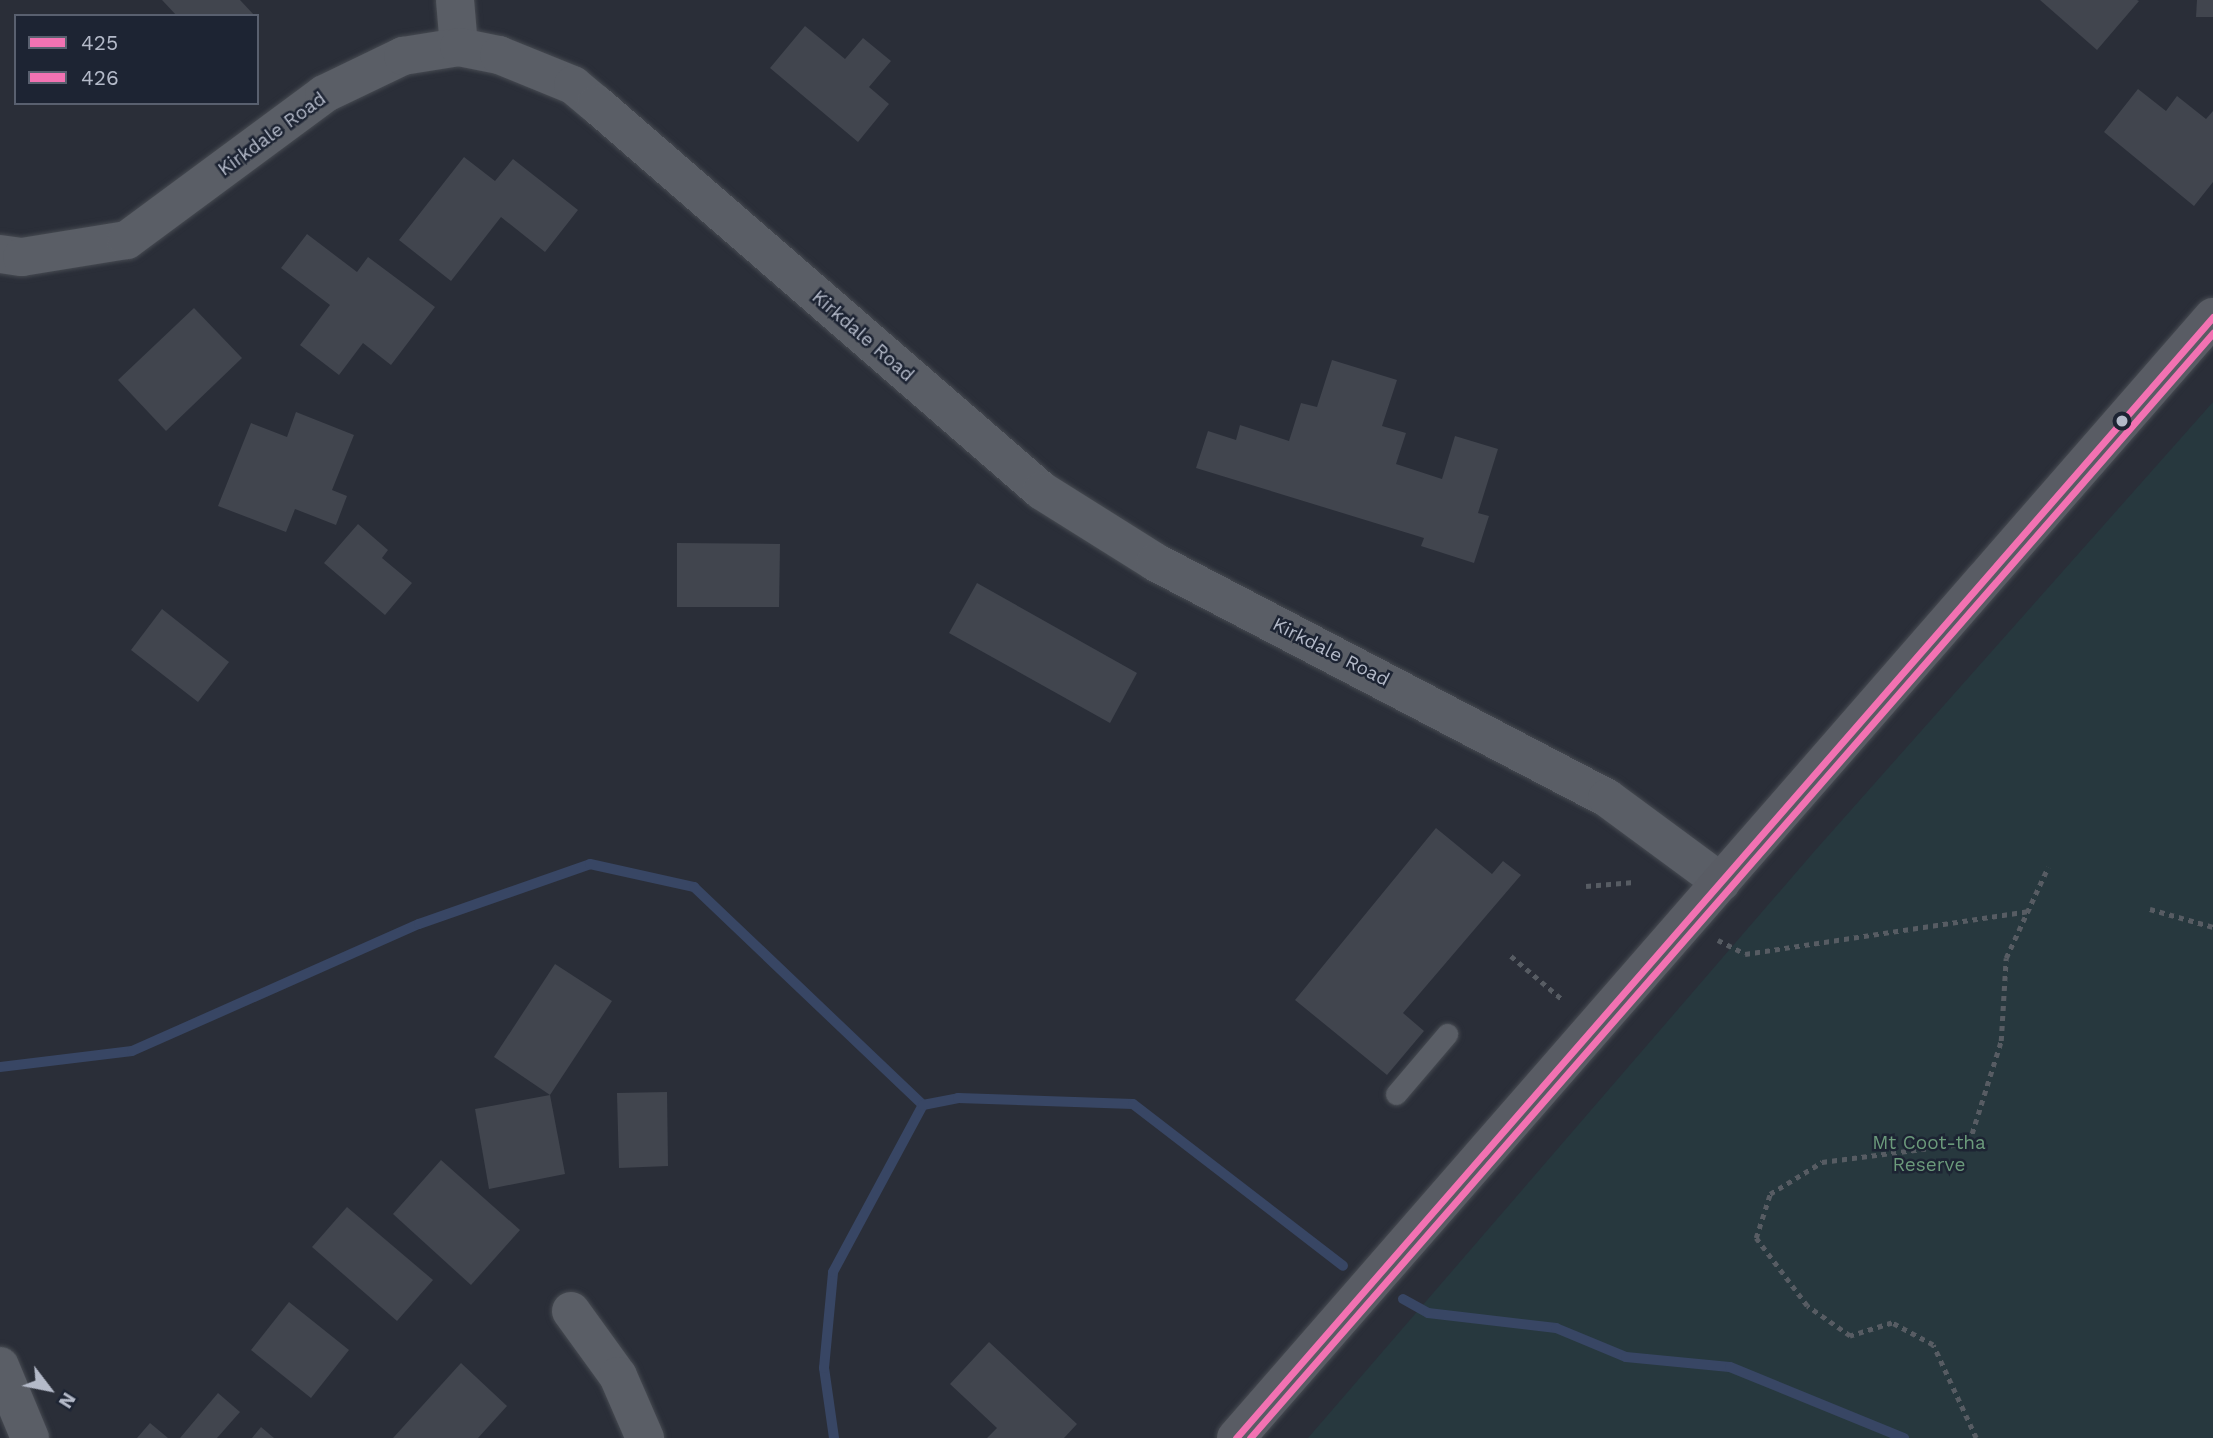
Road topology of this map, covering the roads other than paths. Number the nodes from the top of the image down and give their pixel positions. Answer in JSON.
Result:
{"nodes":[{"id":1,"x":455,"y":0,"type":"edge"},
{"id":2,"x":459,"y":47,"type":"junction"},
{"id":3,"x":0,"y":254,"type":"edge"},
{"id":4,"x":2213,"y":317,"type":"edge"},
{"id":5,"x":1721,"y":883,"type":"junction"},
{"id":6,"x":1447,"y":1034,"type":"dead end"},
{"id":7,"x":1396,"y":1094,"type":"dead end"},
{"id":8,"x":571,"y":1311,"type":"dead end"},
{"id":9,"x":0,"y":1366,"type":"edge"},
{"id":10,"x":16,"y":1422,"type":"edge"},
{"id":11,"x":645,"y":1438,"type":"edge"},
{"id":12,"x":1236,"y":1438,"type":"edge"}],
"edges":[{"from":1,"to":2,"type":"street"},
{"from":2,"to":3,"type":"street","name":"Kirkdale Road"},
{"from":2,"to":5,"type":"street","name":"Kirkdale Road"},
{"from":4,"to":5,"type":"street"},
{"from":5,"to":12,"type":"street"},
{"from":6,"to":7,"type":"lane"},
{"from":8,"to":11,"type":"street"},
{"from":9,"to":10,"type":"street"}]}
